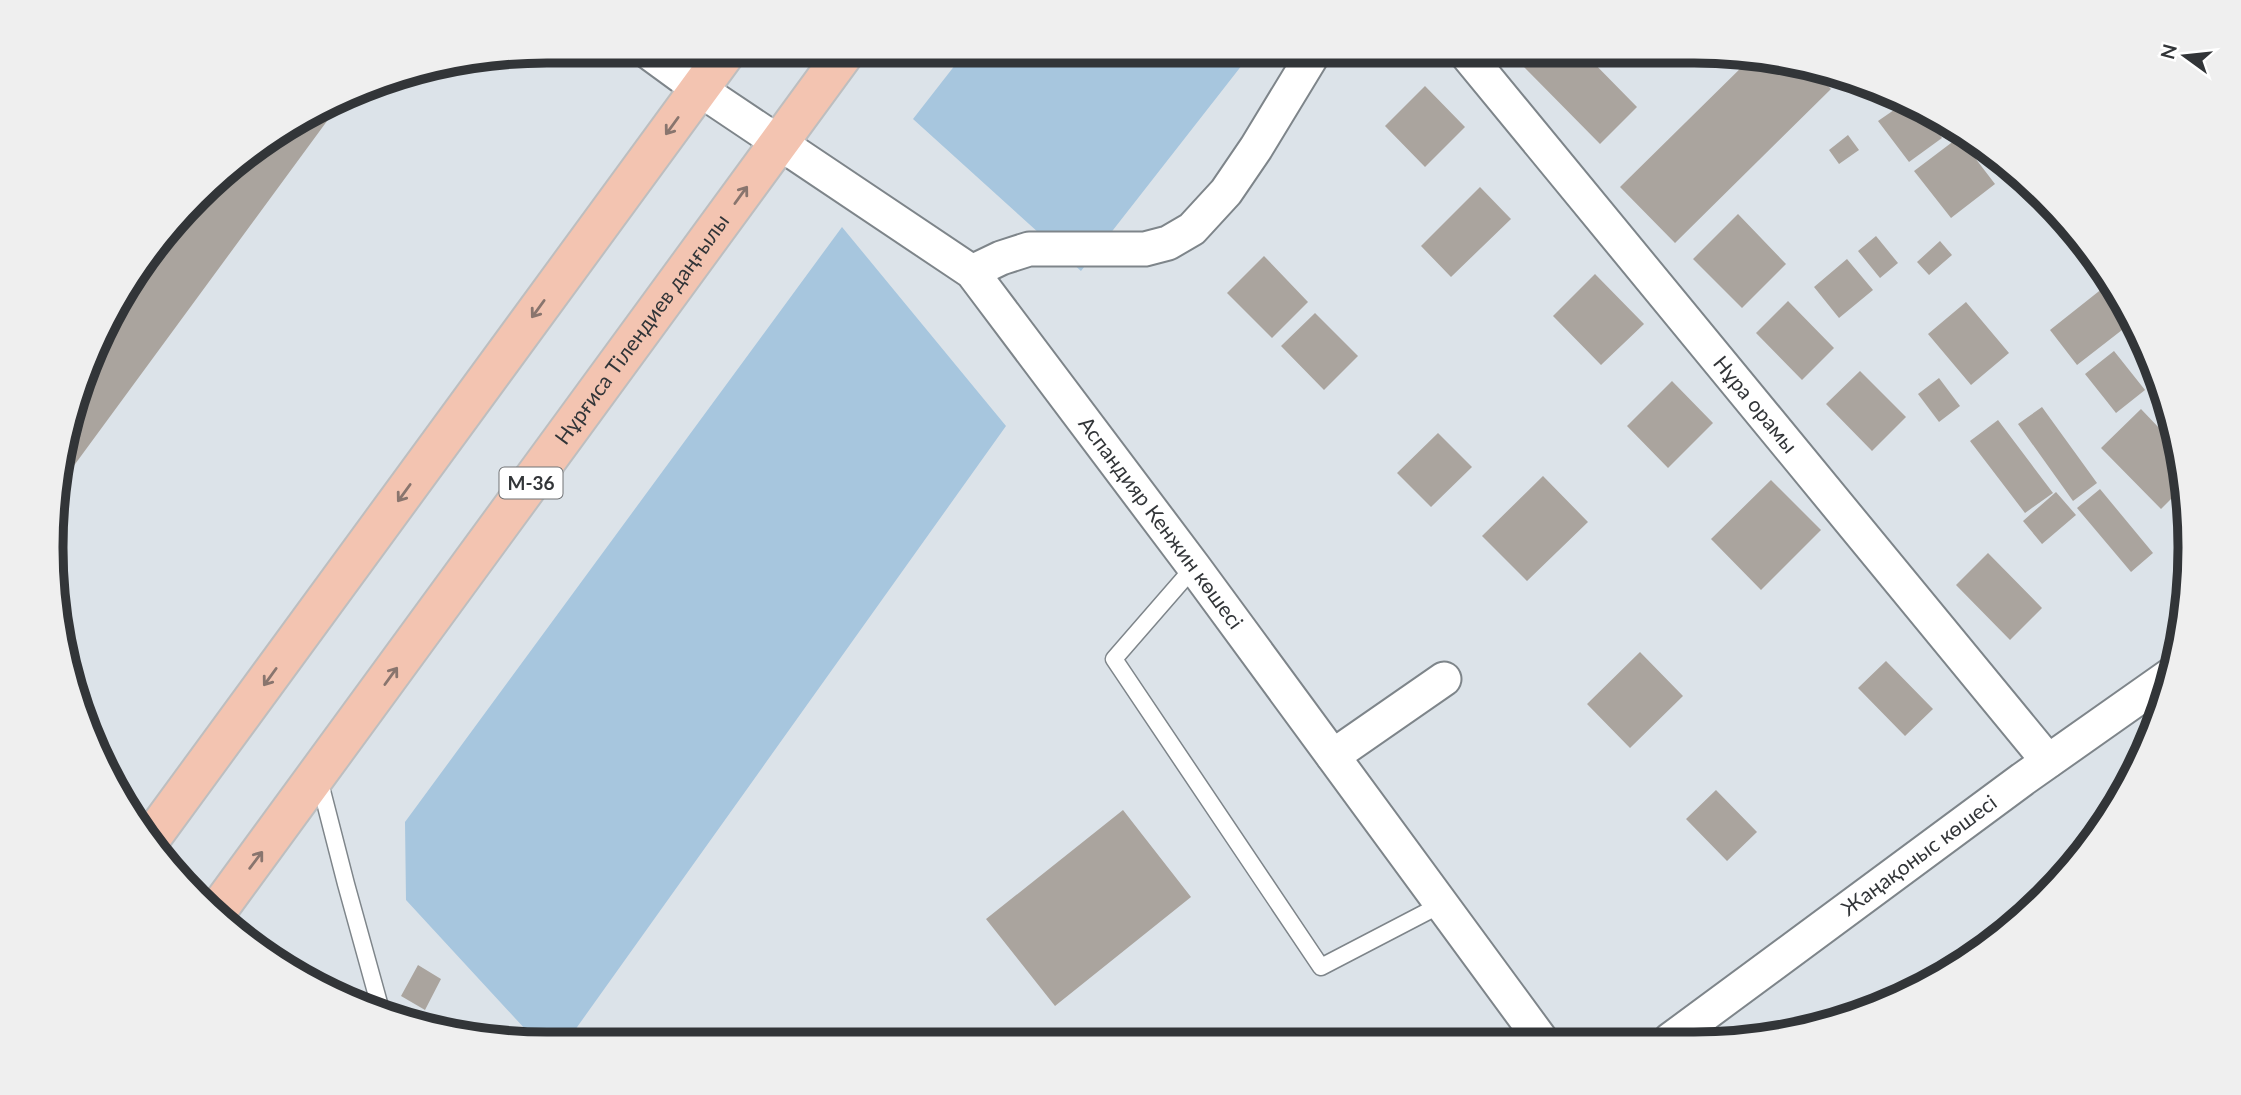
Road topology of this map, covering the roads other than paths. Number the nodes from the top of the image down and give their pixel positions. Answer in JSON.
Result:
{"nodes":[{"id":1,"x":663,"y":63,"type":"edge"},
{"id":2,"x":718,"y":63,"type":"edge"},
{"id":3,"x":837,"y":63,"type":"edge"},
{"id":4,"x":1308,"y":63,"type":"edge"},
{"id":5,"x":1474,"y":63,"type":"edge"},
{"id":6,"x":699,"y":89,"type":"junction"},
{"id":7,"x":779,"y":143,"type":"junction"},
{"id":8,"x":972,"y":272,"type":"junction"},
{"id":9,"x":1194,"y":568,"type":"junction"},
{"id":10,"x":1444,"y":679,"type":"dead end"},
{"id":11,"x":2158,"y":684,"type":"edge"},
{"id":12,"x":1333,"y":756,"type":"junction"},
{"id":13,"x":2048,"y":761,"type":"junction"},
{"id":14,"x":318,"y":776,"type":"junction"},
{"id":15,"x":156,"y":832,"type":"edge"},
{"id":16,"x":1442,"y":904,"type":"junction"},
{"id":17,"x":221,"y":906,"type":"edge"},
{"id":18,"x":379,"y":1001,"type":"edge"},
{"id":19,"x":1535,"y":1032,"type":"edge"},
{"id":20,"x":1681,"y":1032,"type":"edge"}],
"edges":[{"from":1,"to":6,"type":"street","name":"Аспандияр Кенжин көшесі"},
{"from":2,"to":6,"type":"main road"},
{"from":3,"to":7,"type":"main road","name":"Нұрғиса Тілендиев даңғылы","number":"M-36"},
{"from":4,"to":8,"type":"street"},
{"from":5,"to":13,"type":"street","name":"Нұра орамы"},
{"from":6,"to":7,"type":"street","name":"Аспандияр Кенжин көшесі"},
{"from":6,"to":15,"type":"main road","one_way":true},
{"from":7,"to":8,"type":"street","name":"Аспандияр Кенжин көшесі"},
{"from":14,"to":7,"type":"main road","name":"Нұрғиса Тілендиев даңғылы","number":"M-36","one_way":true},
{"from":8,"to":9,"type":"street","name":"Аспандияр Кенжин көшесі"},
{"from":9,"to":12,"type":"street","name":"Аспандияр Кенжин көшесі"},
{"from":9,"to":16,"type":"lane"},
{"from":10,"to":12,"type":"street"},
{"from":11,"to":13,"type":"street","name":"Жаңақоныс көшесі"},
{"from":12,"to":16,"type":"street","name":"Аспандияр Кенжин көшесі"},
{"from":13,"to":20,"type":"street","name":"Жаңақоныс көшесі"},
{"from":17,"to":14,"type":"main road","name":"Нұрғиса Тілендиев даңғылы","number":"M-36","one_way":true},
{"from":14,"to":18,"type":"lane"},
{"from":16,"to":19,"type":"street","name":"Аспандияр Кенжин көшесі"}]}
